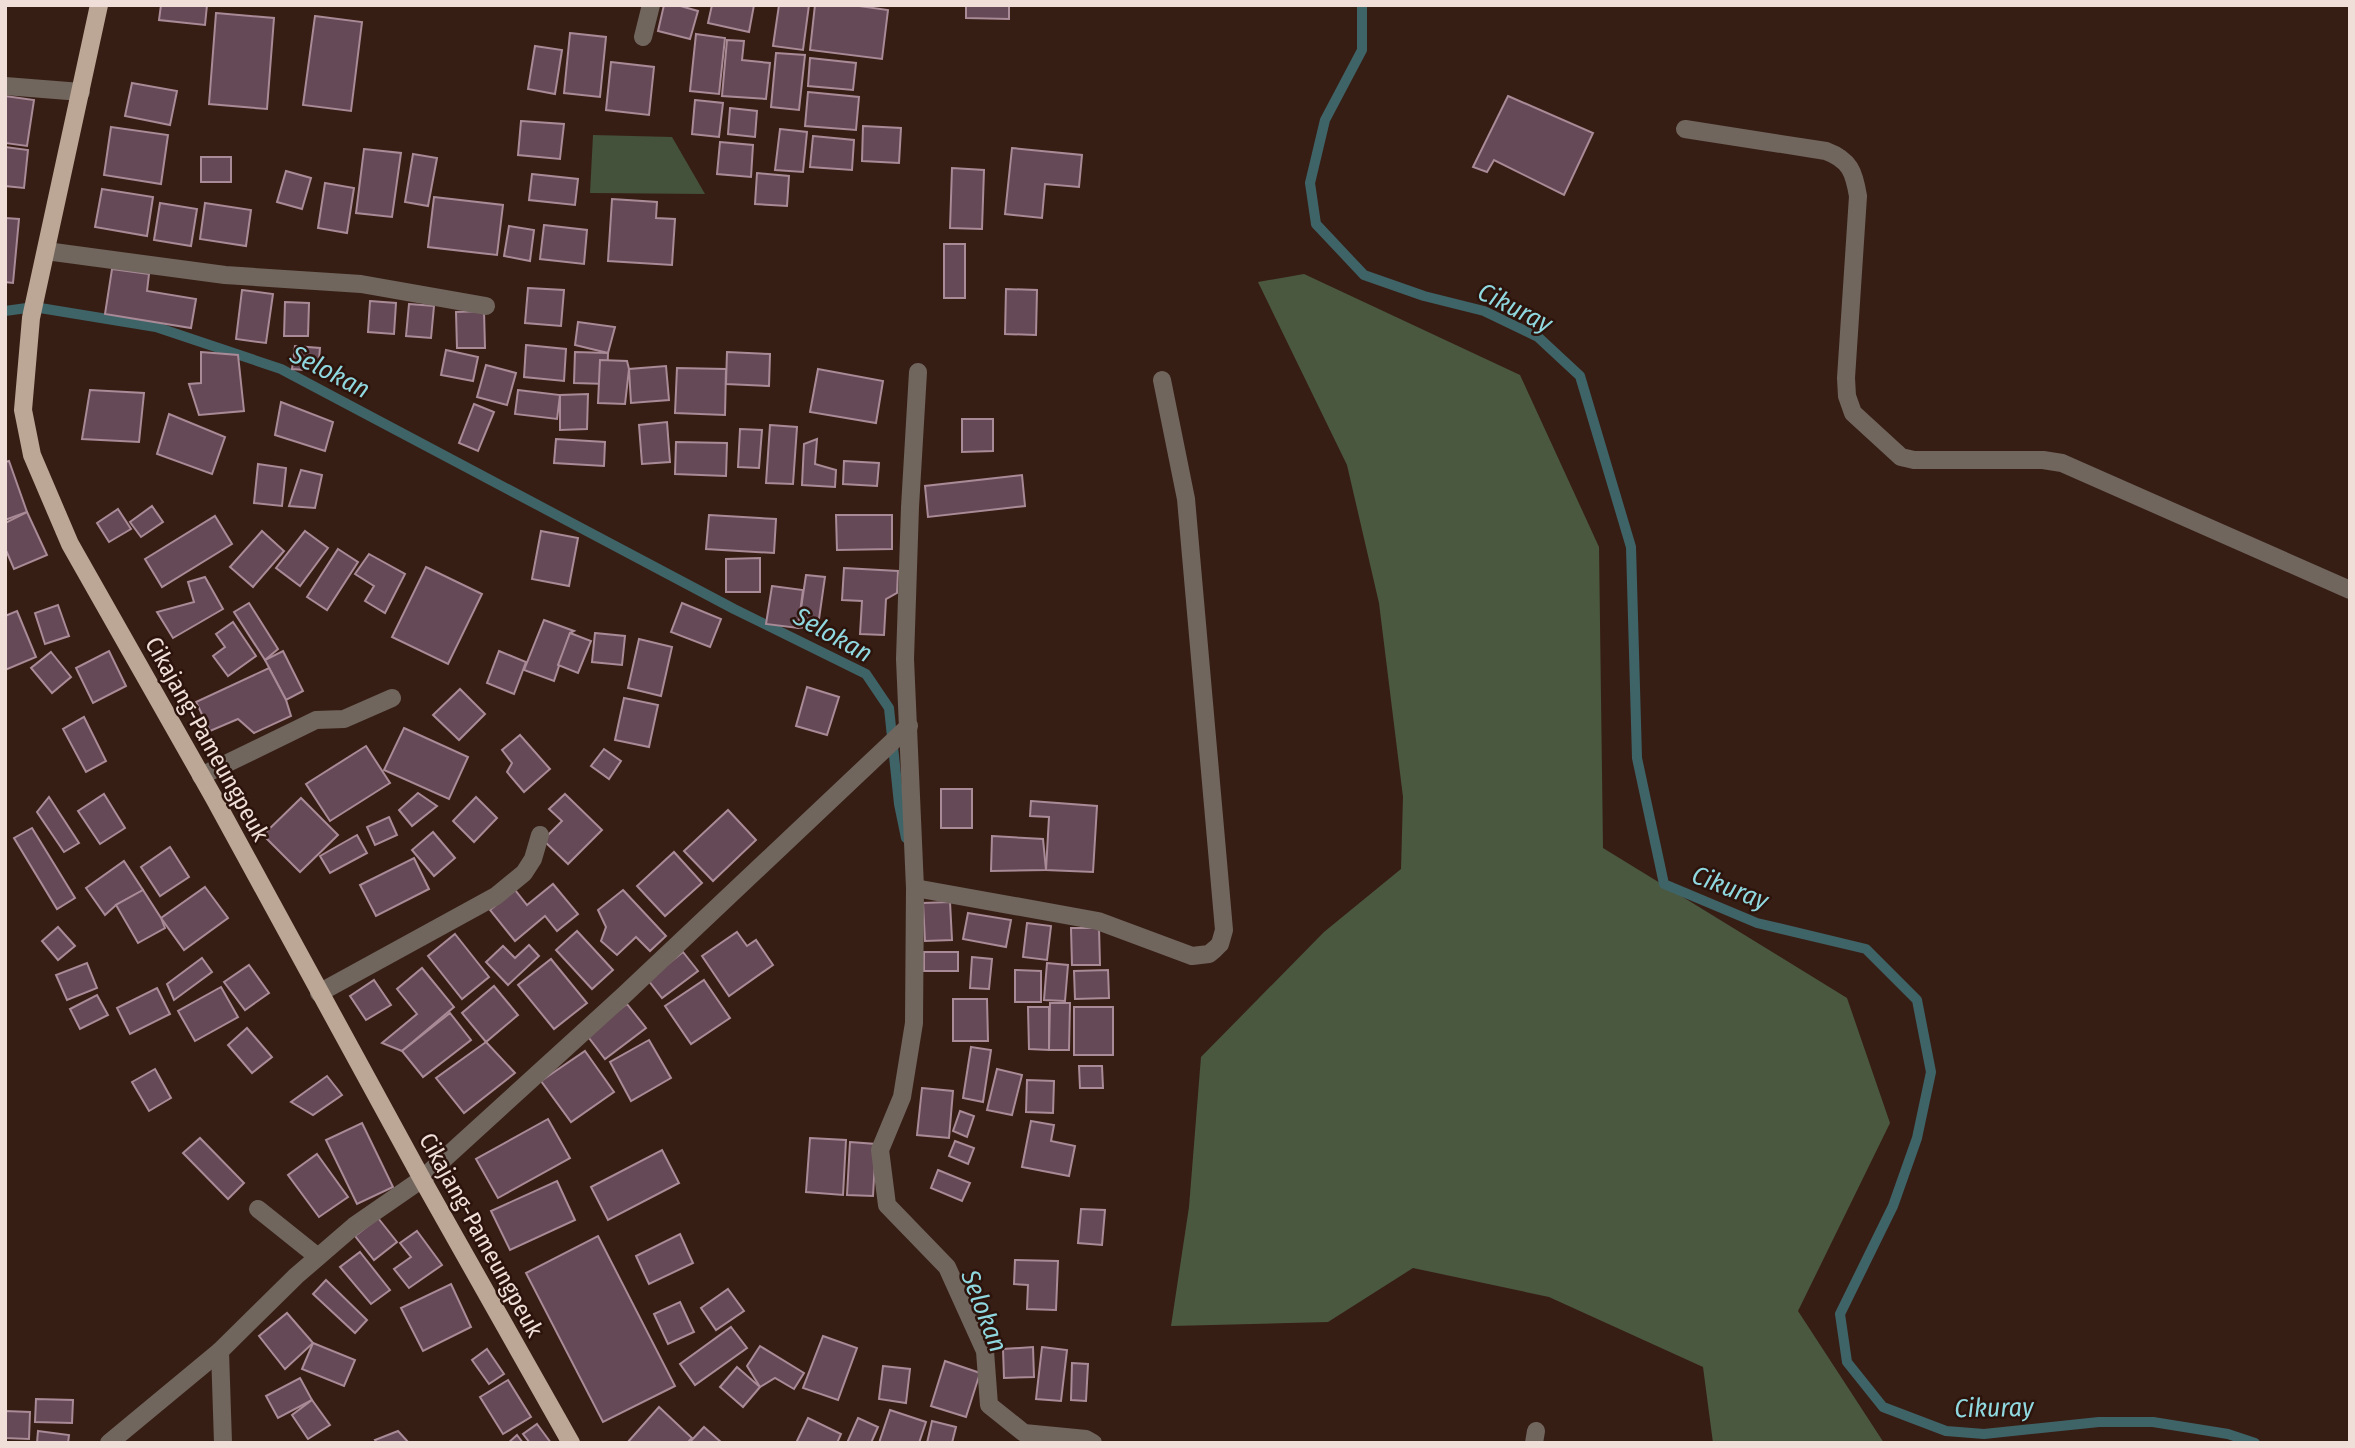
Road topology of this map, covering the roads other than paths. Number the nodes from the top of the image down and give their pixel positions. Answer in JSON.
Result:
{"nodes":[{"id":1,"x":99,"y":5,"type":"edge"},
{"id":2,"x":651,"y":5,"type":"edge"},
{"id":3,"x":643,"y":37,"type":"dead end"},
{"id":4,"x":5,"y":86,"type":"edge"},
{"id":5,"x":81,"y":92,"type":"junction"},
{"id":6,"x":1685,"y":129,"type":"dead end"},
{"id":7,"x":46,"y":251,"type":"junction"},
{"id":8,"x":486,"y":306,"type":"dead end"},
{"id":9,"x":918,"y":372,"type":"dead end"},
{"id":10,"x":1162,"y":380,"type":"dead end"},
{"id":11,"x":2350,"y":590,"type":"edge"},
{"id":12,"x":392,"y":698,"type":"dead end"},
{"id":13,"x":897,"y":738,"type":"junction"},
{"id":14,"x":201,"y":776,"type":"junction"},
{"id":15,"x":540,"y":835,"type":"dead end"},
{"id":16,"x":915,"y":888,"type":"junction"},
{"id":17,"x":319,"y":993,"type":"junction"},
{"id":18,"x":422,"y":1179,"type":"junction"},
{"id":19,"x":258,"y":1209,"type":"dead end"},
{"id":20,"x":318,"y":1257,"type":"junction"},
{"id":21,"x":220,"y":1350,"type":"junction"},
{"id":22,"x":109,"y":1443,"type":"edge"},
{"id":23,"x":223,"y":1443,"type":"edge"},
{"id":24,"x":571,"y":1443,"type":"edge"},
{"id":25,"x":1093,"y":1443,"type":"edge"}],
"edges":[{"from":1,"to":5,"type":"main road","name":"Cikajang-Pameungpeuk"},
{"from":2,"to":3,"type":"street"},
{"from":4,"to":5,"type":"street"},
{"from":5,"to":7,"type":"main road","name":"Cikajang-Pameungpeuk"},
{"from":6,"to":11,"type":"street"},
{"from":7,"to":8,"type":"street"},
{"from":7,"to":14,"type":"main road","name":"Cikajang-Pameungpeuk"},
{"from":9,"to":13,"type":"street"},
{"from":10,"to":16,"type":"street"},
{"from":12,"to":14,"type":"street"},
{"from":13,"to":16,"type":"street"},
{"from":13,"to":18,"type":"street"},
{"from":14,"to":17,"type":"main road","name":"Cikajang-Pameungpeuk"},
{"from":15,"to":17,"type":"street"},
{"from":16,"to":25,"type":"street"},
{"from":17,"to":18,"type":"main road","name":"Cikajang-Pameungpeuk"},
{"from":18,"to":20,"type":"street"},
{"from":18,"to":24,"type":"main road","name":"Cikajang-Pameungpeuk"},
{"from":19,"to":20,"type":"street"},
{"from":20,"to":21,"type":"street"},
{"from":21,"to":22,"type":"street"},
{"from":21,"to":23,"type":"street"}]}
